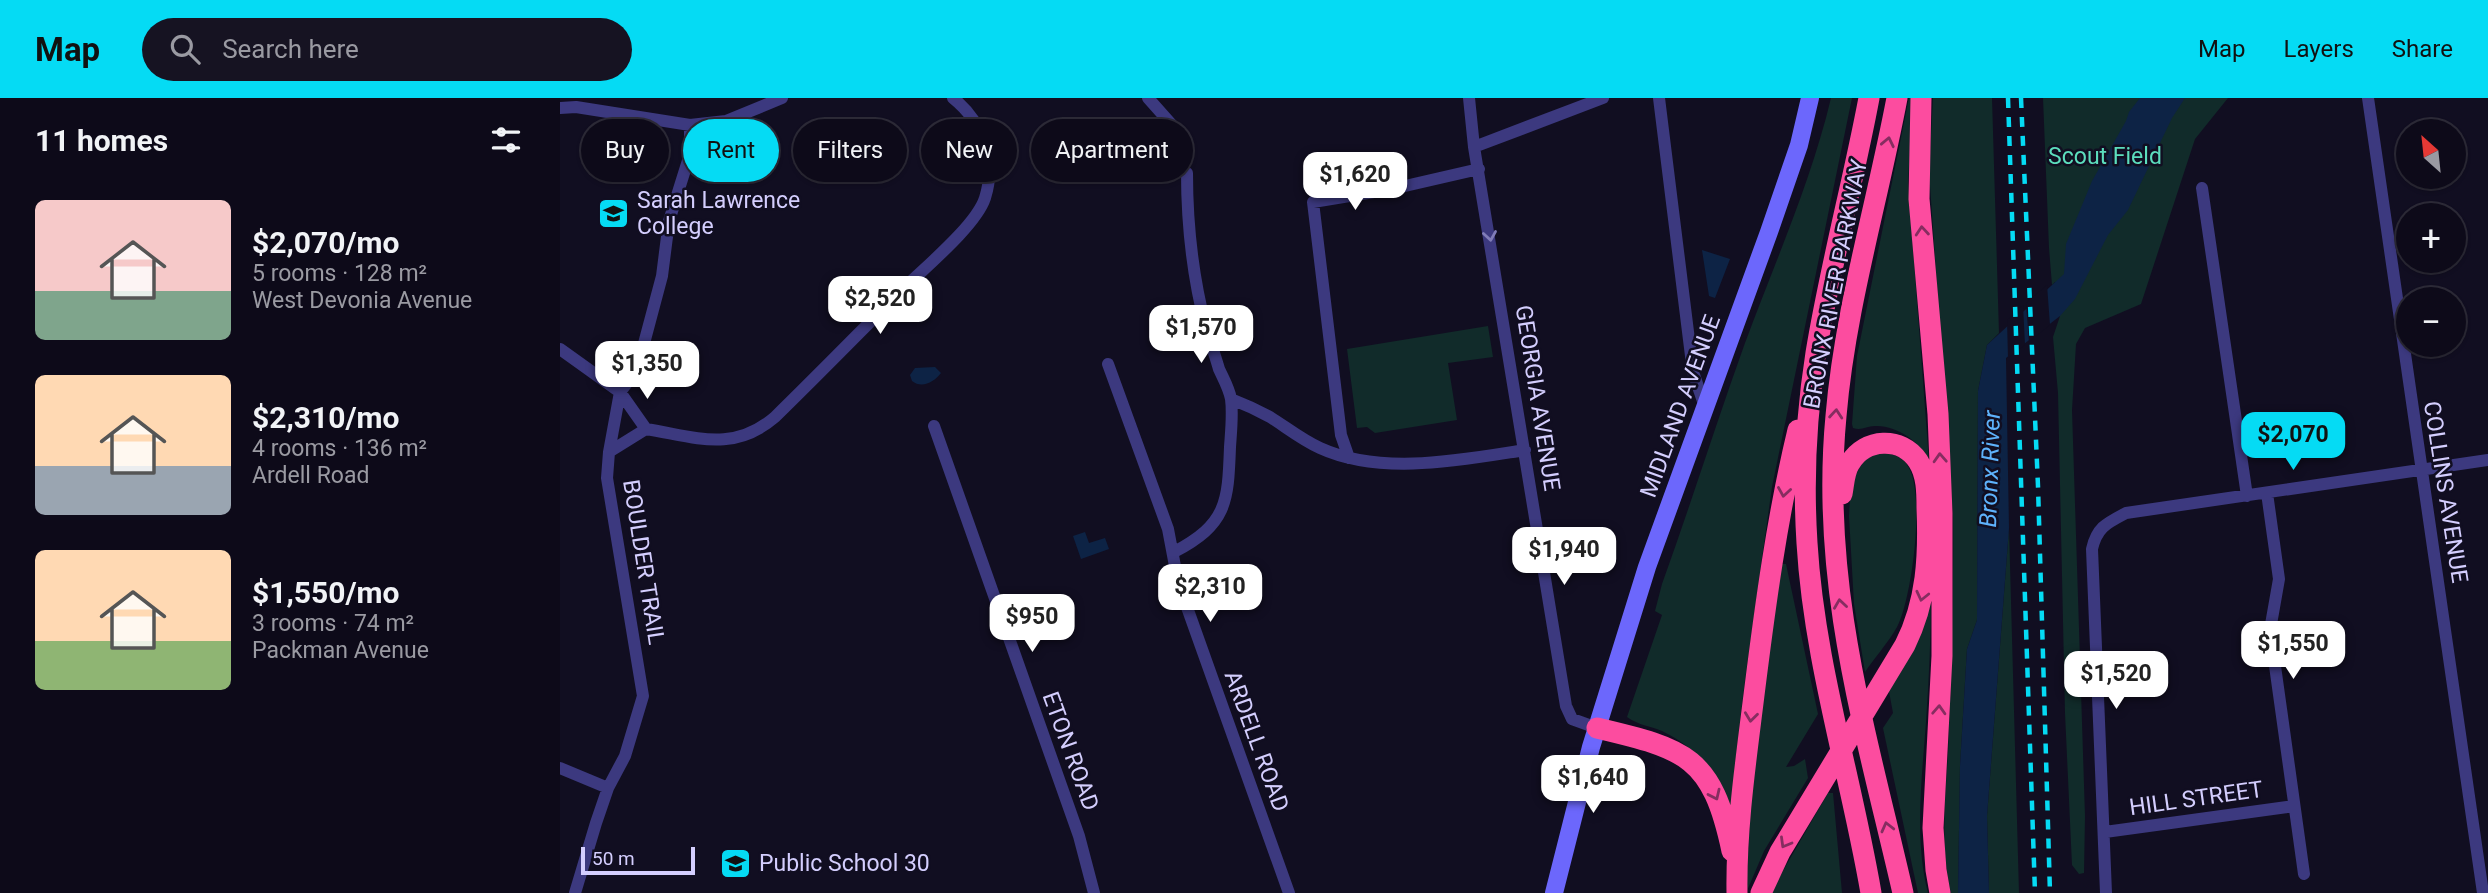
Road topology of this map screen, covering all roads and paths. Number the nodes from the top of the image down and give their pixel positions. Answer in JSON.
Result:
{"nodes":[{"id":1,"x":607,"y":98,"type":"edge"},
{"id":2,"x":782,"y":98,"type":"edge"},
{"id":3,"x":953,"y":98,"type":"edge"},
{"id":4,"x":1148,"y":98,"type":"edge"},
{"id":5,"x":1469,"y":98,"type":"edge"},
{"id":6,"x":1603,"y":98,"type":"edge"},
{"id":7,"x":1659,"y":98,"type":"edge"},
{"id":8,"x":1810,"y":98,"type":"edge"},
{"id":9,"x":1868,"y":98,"type":"edge"},
{"id":10,"x":1897,"y":98,"type":"edge"},
{"id":11,"x":1921,"y":98,"type":"edge"},
{"id":12,"x":2368,"y":98,"type":"edge"},
{"id":13,"x":560,"y":108,"type":"edge"},
{"id":14,"x":608,"y":112,"type":"junction"},
{"id":15,"x":731,"y":119,"type":"edge"},
{"id":16,"x":1167,"y":119,"type":"edge"},
{"id":17,"x":683,"y":123,"type":"edge"},
{"id":18,"x":1474,"y":147,"type":"junction"},
{"id":19,"x":1479,"y":169,"type":"junction"},
{"id":20,"x":683,"y":176,"type":"edge"},
{"id":21,"x":1187,"y":182,"type":"edge"},
{"id":22,"x":2202,"y":188,"type":"dead end"},
{"id":23,"x":560,"y":349,"type":"edge"},
{"id":24,"x":1816,"y":354,"type":"junction"},
{"id":25,"x":1108,"y":364,"type":"dead end"},
{"id":26,"x":620,"y":392,"type":"junction"},
{"id":27,"x":1231,"y":399,"type":"junction"},
{"id":28,"x":1706,"y":408,"type":"junction"},
{"id":29,"x":934,"y":426,"type":"dead end"},
{"id":30,"x":646,"y":429,"type":"junction"},
{"id":31,"x":1525,"y":450,"type":"junction"},
{"id":32,"x":609,"y":452,"type":"junction"},
{"id":33,"x":1349,"y":458,"type":"junction"},
{"id":34,"x":2488,"y":460,"type":"edge"},
{"id":35,"x":2421,"y":470,"type":"junction"},
{"id":36,"x":2267,"y":493,"type":"junction"},
{"id":37,"x":2247,"y":496,"type":"junction"},
{"id":38,"x":1174,"y":552,"type":"junction"},
{"id":39,"x":1835,"y":555,"type":"junction"},
{"id":40,"x":1597,"y":728,"type":"junction"},
{"id":41,"x":560,"y":768,"type":"edge"},
{"id":42,"x":608,"y":788,"type":"junction"},
{"id":43,"x":2294,"y":806,"type":"junction"},
{"id":44,"x":2105,"y":832,"type":"junction"},
{"id":45,"x":1860,"y":833,"type":"junction"},
{"id":46,"x":2304,"y":874,"type":"dead end"},
{"id":47,"x":1737,"y":885,"type":"edge"},
{"id":48,"x":575,"y":893,"type":"edge"},
{"id":49,"x":1094,"y":893,"type":"edge"},
{"id":50,"x":1289,"y":893,"type":"edge"},
{"id":51,"x":1554,"y":893,"type":"edge"},
{"id":52,"x":1760,"y":893,"type":"edge"},
{"id":53,"x":1859,"y":893,"type":"edge"},
{"id":54,"x":1871,"y":893,"type":"edge"},
{"id":55,"x":1903,"y":893,"type":"edge"},
{"id":56,"x":1940,"y":893,"type":"edge"},
{"id":57,"x":2106,"y":893,"type":"edge"},
{"id":58,"x":2483,"y":893,"type":"edge"}],
"edges":[{"from":1,"to":14,"type":"street"},
{"from":2,"to":15,"type":"street"},
{"from":3,"to":30,"type":"street"},
{"from":4,"to":16,"type":"street"},
{"from":5,"to":18,"type":"street","name":"GEORGIA AVENUE"},
{"from":6,"to":18,"type":"street"},
{"from":7,"to":28,"type":"street"},
{"from":8,"to":28,"type":"street","name":"MIDLAND AVENUE"},
{"from":9,"to":24,"type":"highway","name":"BRONX RIVER PARKWAY"},
{"from":39,"to":10,"type":"highway","name":"BRONX RIVER PARKWAY","one_way":true},
{"from":56,"to":11,"type":"highway","one_way":true},
{"from":12,"to":35,"type":"street","name":"COLLINS AVENUE"},
{"from":13,"to":14,"type":"street"},
{"from":14,"to":17,"type":"street"},
{"from":18,"to":19,"type":"street","name":"GEORGIA AVENUE"},
{"from":19,"to":31,"type":"street","name":"GEORGIA AVENUE","one_way":true},
{"from":19,"to":33,"type":"street"},
{"from":20,"to":26,"type":"street","name":"BOULDER TRAIL"},
{"from":21,"to":27,"type":"street"},
{"from":22,"to":37,"type":"street"},
{"from":23,"to":26,"type":"street"},
{"from":24,"to":45,"type":"highway","name":"BRONX RIVER PARKWAY"},
{"from":24,"to":47,"type":"highway","one_way":true},
{"from":25,"to":38,"type":"street","name":"ARDELL ROAD"},
{"from":26,"to":30,"type":"street"},
{"from":26,"to":32,"type":"street","name":"BOULDER TRAIL"},
{"from":27,"to":33,"type":"street"},
{"from":27,"to":38,"type":"street"},
{"from":28,"to":40,"type":"street","name":"MIDLAND AVENUE"},
{"from":29,"to":49,"type":"street","name":"ETON ROAD"},
{"from":30,"to":32,"type":"street"},
{"from":31,"to":33,"type":"street"},
{"from":31,"to":40,"type":"street","name":"GEORGIA AVENUE"},
{"from":32,"to":42,"type":"street","name":"BOULDER TRAIL"},
{"from":34,"to":35,"type":"street"},
{"from":35,"to":36,"type":"street"},
{"from":35,"to":58,"type":"street","name":"COLLINS AVENUE"},
{"from":36,"to":37,"type":"street"},
{"from":36,"to":43,"type":"street"},
{"from":37,"to":44,"type":"street"},
{"from":38,"to":50,"type":"street","name":"ARDELL ROAD"},
{"from":39,"to":52,"type":"highway","one_way":true},
{"from":55,"to":39,"type":"highway","name":"BRONX RIVER PARKWAY","one_way":true},
{"from":40,"to":47,"type":"highway","one_way":true},
{"from":40,"to":51,"type":"street","name":"MIDLAND AVENUE"},
{"from":41,"to":42,"type":"street"},
{"from":42,"to":48,"type":"street","name":"BOULDER TRAIL"},
{"from":43,"to":44,"type":"street","name":"HILL STREET"},
{"from":43,"to":46,"type":"street"},
{"from":44,"to":57,"type":"street"},
{"from":45,"to":53,"type":"highway"},
{"from":45,"to":54,"type":"highway","name":"BRONX RIVER PARKWAY"}]}
